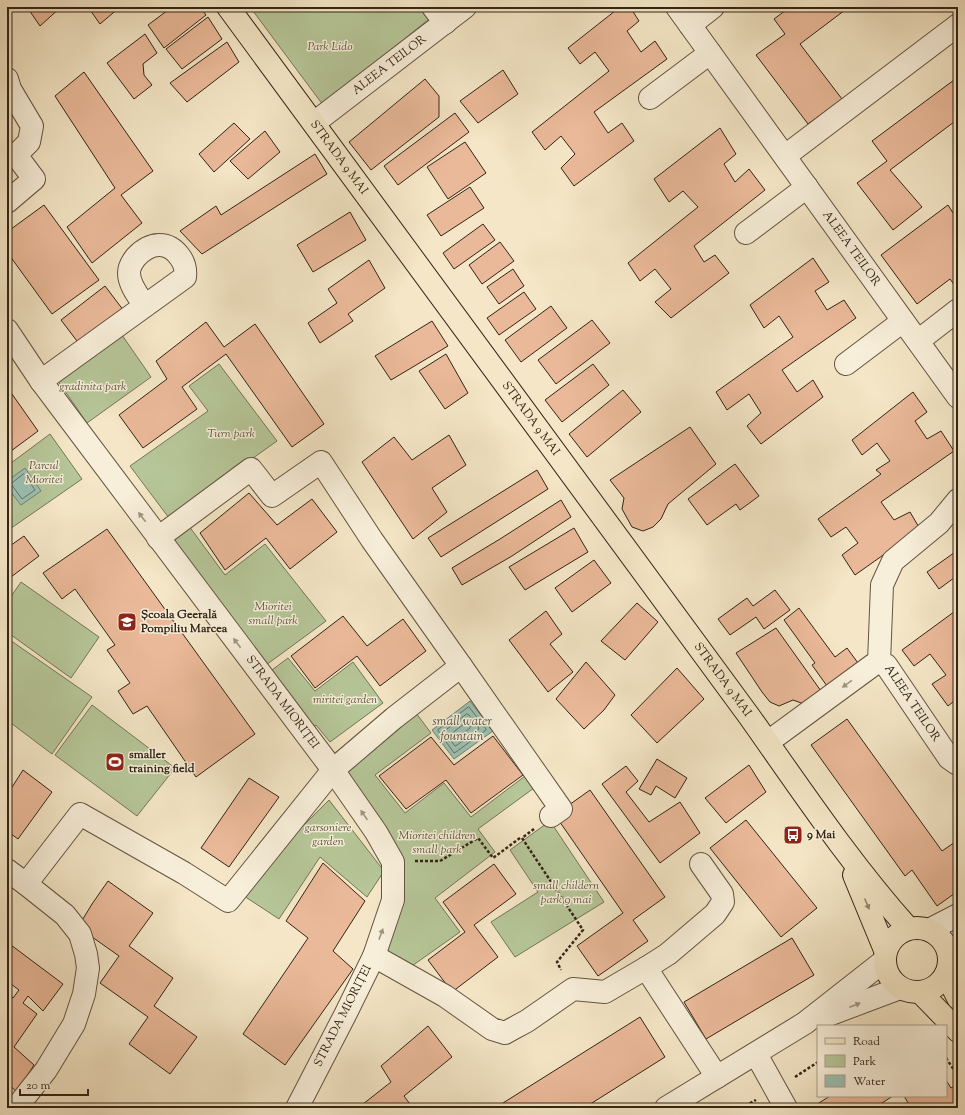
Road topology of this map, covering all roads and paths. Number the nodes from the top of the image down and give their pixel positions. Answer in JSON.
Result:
{"nodes":[{"id":1,"x":228,"y":7,"type":"edge"},
{"id":2,"x":465,"y":7,"type":"edge"},
{"id":3,"x":677,"y":7,"type":"edge"},
{"id":4,"x":713,"y":7,"type":"edge"},
{"id":5,"x":439,"y":15,"type":"edge"},
{"id":6,"x":690,"y":25,"type":"junction"},
{"id":7,"x":958,"y":25,"type":"edge"},
{"id":8,"x":710,"y":53,"type":"junction"},
{"id":9,"x":7,"y":79,"type":"edge"},
{"id":10,"x":650,"y":98,"type":"dead end"},
{"id":11,"x":314,"y":123,"type":"junction"},
{"id":12,"x":785,"y":156,"type":"junction"},
{"id":13,"x":807,"y":187,"type":"junction"},
{"id":14,"x":7,"y":202,"type":"edge"},
{"id":15,"x":746,"y":232,"type":"dead end"},
{"id":16,"x":145,"y":306,"type":"dead end"},
{"id":17,"x":958,"y":310,"type":"edge"},
{"id":18,"x":903,"y":321,"type":"junction"},
{"id":19,"x":7,"y":330,"type":"edge"},
{"id":20,"x":918,"y":341,"type":"junction"},
{"id":21,"x":846,"y":364,"type":"dead end"},
{"id":22,"x":41,"y":381,"type":"junction"},
{"id":23,"x":958,"y":397,"type":"edge"},
{"id":24,"x":958,"y":500,"type":"edge"},
{"id":25,"x":158,"y":538,"type":"junction"},
{"id":26,"x":879,"y":662,"type":"junction"},
{"id":27,"x":461,"y":666,"type":"junction"},
{"id":28,"x":768,"y":742,"type":"junction"},
{"id":29,"x":958,"y":764,"type":"edge"},
{"id":30,"x":333,"y":770,"type":"junction"},
{"id":31,"x":551,"y":816,"type":"joint"},
{"id":32,"x":831,"y":832,"type":"junction"},
{"id":33,"x":520,"y":838,"type":"dead end"},
{"id":34,"x":392,"y":860,"type":"junction"},
{"id":35,"x":701,"y":864,"type":"dead end"},
{"id":36,"x":7,"y":870,"type":"edge"},
{"id":37,"x":26,"y":884,"type":"junction"},
{"id":38,"x":958,"y":915,"type":"edge"},
{"id":39,"x":918,"y":929,"type":"junction"},
{"id":40,"x":885,"y":955,"type":"junction"},
{"id":41,"x":374,"y":956,"type":"junction"},
{"id":42,"x":951,"y":965,"type":"edge"},
{"id":43,"x":646,"y":968,"type":"junction"},
{"id":44,"x":573,"y":989,"type":"junction"},
{"id":45,"x":910,"y":990,"type":"junction"},
{"id":46,"x":958,"y":998,"type":"edge"},
{"id":47,"x":805,"y":1023,"type":"junction"},
{"id":48,"x":958,"y":1031,"type":"edge"},
{"id":49,"x":756,"y":1054,"type":"junction"},
{"id":50,"x":947,"y":1060,"type":"edge"},
{"id":51,"x":958,"y":1076,"type":"edge"},
{"id":52,"x":717,"y":1077,"type":"junction"},
{"id":53,"x":16,"y":1108,"type":"edge"},
{"id":54,"x":297,"y":1108,"type":"edge"},
{"id":55,"x":666,"y":1108,"type":"edge"},
{"id":56,"x":786,"y":1108,"type":"edge"}],
"edges":[{"from":1,"to":11,"type":"main road","name":"STRADA 9 MAI"},
{"from":2,"to":5,"type":"street","name":"ALEEA TEILOR"},
{"from":3,"to":6,"type":"street","name":"ALEEA TEILOR"},
{"from":4,"to":6,"type":"street"},
{"from":5,"to":11,"type":"street","name":"ALEEA TEILOR"},
{"from":6,"to":8,"type":"street","name":"ALEEA TEILOR"},
{"from":7,"to":12,"type":"street"},
{"from":8,"to":10,"type":"street"},
{"from":8,"to":12,"type":"street","name":"ALEEA TEILOR"},
{"from":9,"to":14,"type":"street"},
{"from":11,"to":28,"type":"main road","name":"STRADA 9 MAI"},
{"from":12,"to":13,"type":"street","name":"ALEEA TEILOR"},
{"from":13,"to":15,"type":"street"},
{"from":13,"to":18,"type":"street","name":"ALEEA TEILOR"},
{"from":16,"to":22,"type":"street"},
{"from":17,"to":20,"type":"street"},
{"from":18,"to":20,"type":"street","name":"ALEEA TEILOR"},
{"from":18,"to":21,"type":"street"},
{"from":19,"to":22,"type":"street","name":"STRADA MIORIȚEI"},
{"from":20,"to":23,"type":"street","name":"ALEEA TEILOR"},
{"from":25,"to":22,"type":"street","name":"STRADA MIORIȚEI","one_way":true},
{"from":24,"to":26,"type":"street"},
{"from":25,"to":27,"type":"street"},
{"from":30,"to":25,"type":"street","name":"STRADA MIORIȚEI","one_way":true},
{"from":26,"to":28,"type":"street","one_way":true},
{"from":26,"to":29,"type":"street","name":"ALEEA TEILOR"},
{"from":27,"to":30,"type":"street"},
{"from":27,"to":31,"type":"street"},
{"from":28,"to":32,"type":"main road","name":"STRADA 9 MAI"},
{"from":34,"to":30,"type":"street","name":"STRADA MIORIȚEI","one_way":true},
{"from":30,"to":37,"type":"street"},
{"from":31,"to":44,"type":"path"},
{"from":32,"to":39,"type":"main road","name":"STRADA 9 MAI"},
{"from":32,"to":40,"type":"main road","name":"STRADA 9 MAI","one_way":true},
{"from":33,"to":34,"type":"path"},
{"from":41,"to":34,"type":"street","name":"STRADA MIORIȚEI","one_way":true},
{"from":35,"to":43,"type":"street"},
{"from":36,"to":37,"type":"street"},
{"from":37,"to":53,"type":"street"},
{"from":38,"to":39,"type":"street"},
{"from":39,"to":40,"type":"main road"},
{"from":39,"to":42,"type":"main road","name":"STRADA 9 MAI"},
{"from":40,"to":45,"type":"main road","name":"STRADA 9 MAI"},
{"from":40,"to":47,"type":"street"},
{"from":41,"to":44,"type":"street"},
{"from":41,"to":54,"type":"street","name":"STRADA MIORIȚEI"},
{"from":42,"to":45,"type":"main road"},
{"from":42,"to":46,"type":"main road","name":"STRADA 9 MAI"},
{"from":43,"to":44,"type":"street"},
{"from":43,"to":52,"type":"street"},
{"from":47,"to":45,"type":"street","one_way":true},
{"from":45,"to":48,"type":"main road","name":"STRADA 9 MAI"},
{"from":47,"to":49,"type":"street"},
{"from":49,"to":52,"type":"street"},
{"from":49,"to":56,"type":"street"},
{"from":50,"to":51,"type":"path"},
{"from":52,"to":55,"type":"street"}]}
